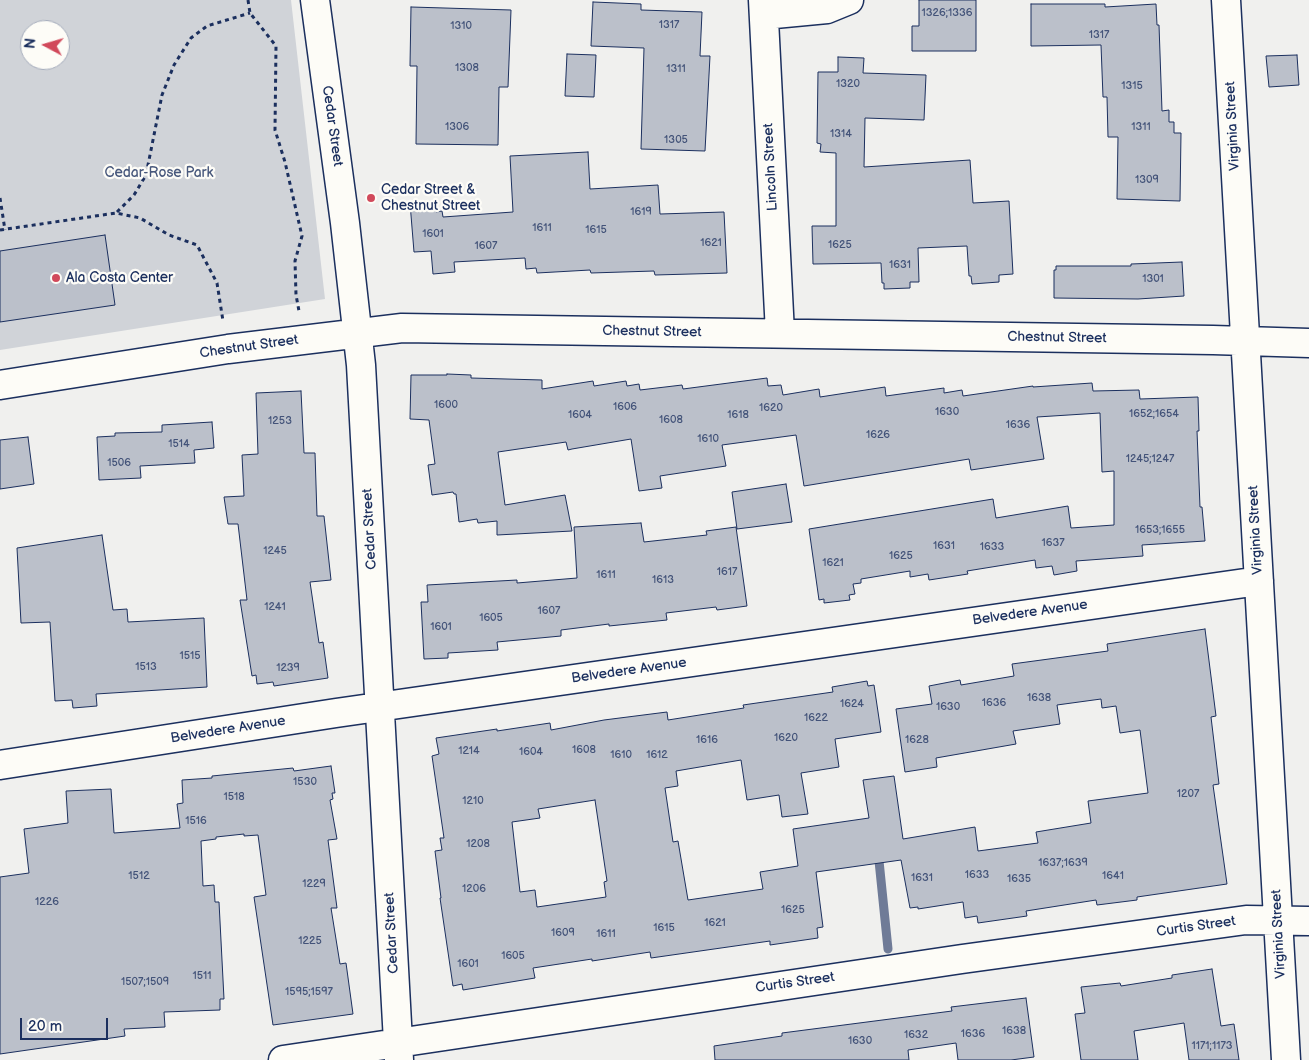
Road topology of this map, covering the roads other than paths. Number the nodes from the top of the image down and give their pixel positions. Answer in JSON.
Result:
{"nodes":[{"id":1,"x":315,"y":0,"type":"edge"},
{"id":2,"x":849,"y":0,"type":"edge"},
{"id":3,"x":1226,"y":0,"type":"edge"},
{"id":4,"x":763,"y":8,"type":"edge"},
{"id":5,"x":358,"y":332,"type":"junction"},
{"id":6,"x":780,"y":333,"type":"junction"},
{"id":7,"x":1245,"y":341,"type":"junction"},
{"id":8,"x":1309,"y":343,"type":"edge"},
{"id":9,"x":0,"y":385,"type":"edge"},
{"id":10,"x":1259,"y":581,"type":"junction"},
{"id":11,"x":380,"y":707,"type":"junction"},
{"id":12,"x":0,"y":764,"type":"edge"},
{"id":13,"x":1278,"y":920,"type":"junction"},
{"id":14,"x":1309,"y":921,"type":"edge"},
{"id":15,"x":398,"y":1052,"type":"edge"},
{"id":16,"x":282,"y":1060,"type":"edge"},
{"id":17,"x":1286,"y":1060,"type":"edge"}],
"edges":[{"from":1,"to":5,"type":"street","name":"Cedar Street"},
{"from":2,"to":4,"type":"street"},
{"from":3,"to":7,"type":"street","name":"Virginia Street"},
{"from":4,"to":6,"type":"street","name":"Lincoln Street"},
{"from":5,"to":6,"type":"street","name":"Chestnut Street"},
{"from":5,"to":9,"type":"street","name":"Chestnut Street"},
{"from":5,"to":11,"type":"street","name":"Cedar Street"},
{"from":6,"to":7,"type":"street","name":"Chestnut Street"},
{"from":7,"to":8,"type":"street","name":"Chestnut Street"},
{"from":7,"to":10,"type":"street","name":"Virginia Street"},
{"from":10,"to":11,"type":"street","name":"Belvedere Avenue"},
{"from":10,"to":13,"type":"street","name":"Virginia Street"},
{"from":11,"to":12,"type":"street","name":"Belvedere Avenue"},
{"from":11,"to":15,"type":"street","name":"Cedar Street"},
{"from":13,"to":14,"type":"street","name":"Curtis Street"},
{"from":13,"to":15,"type":"street","name":"Curtis Street"},
{"from":13,"to":17,"type":"street","name":"Virginia Street"},
{"from":15,"to":16,"type":"street","name":"Curtis Street"}]}
